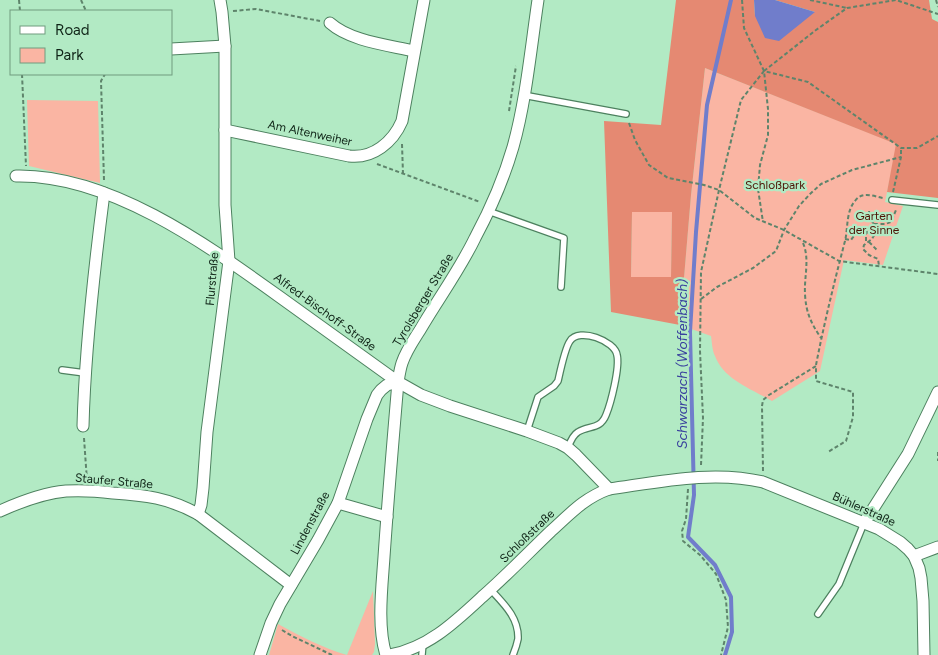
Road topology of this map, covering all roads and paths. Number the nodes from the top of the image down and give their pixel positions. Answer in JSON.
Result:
{"nodes":[{"id":1,"x":220,"y":0,"type":"edge"},
{"id":2,"x":424,"y":0,"type":"edge"},
{"id":3,"x":538,"y":0,"type":"edge"},
{"id":4,"x":742,"y":0,"type":"edge"},
{"id":5,"x":810,"y":0,"type":"edge"},
{"id":6,"x":936,"y":0,"type":"edge"},
{"id":7,"x":938,"y":6,"type":"edge"},
{"id":8,"x":847,"y":8,"type":"junction"},
{"id":9,"x":222,"y":12,"type":"junction"},
{"id":10,"x":938,"y":14,"type":"edge"},
{"id":11,"x":330,"y":23,"type":"joint"},
{"id":12,"x":224,"y":46,"type":"junction"},
{"id":13,"x":172,"y":49,"type":"edge"},
{"id":14,"x":414,"y":51,"type":"junction"},
{"id":15,"x":517,"y":60,"type":"dead end"},
{"id":16,"x":764,"y":71,"type":"junction"},
{"id":17,"x":22,"y":75,"type":"edge"},
{"id":18,"x":104,"y":75,"type":"edge"},
{"id":19,"x":523,"y":95,"type":"junction"},
{"id":20,"x":626,"y":114,"type":"joint"},
{"id":21,"x":507,"y":117,"type":"dead end"},
{"id":22,"x":402,"y":121,"type":"junction"},
{"id":23,"x":225,"y":130,"type":"junction"},
{"id":24,"x":938,"y":136,"type":"edge"},
{"id":25,"x":901,"y":148,"type":"junction"},
{"id":26,"x":901,"y":157,"type":"junction"},
{"id":27,"x":376,"y":164,"type":"dead end"},
{"id":28,"x":403,"y":174,"type":"junction"},
{"id":29,"x":21,"y":176,"type":"joint"},
{"id":30,"x":719,"y":190,"type":"junction"},
{"id":31,"x":104,"y":193,"type":"junction"},
{"id":32,"x":896,"y":200,"type":"junction"},
{"id":33,"x":480,"y":202,"type":"dead end"},
{"id":34,"x":938,"y":205,"type":"edge"},
{"id":35,"x":488,"y":211,"type":"junction"},
{"id":36,"x":869,"y":211,"type":"dead end"},
{"id":37,"x":763,"y":222,"type":"junction"},
{"id":38,"x":874,"y":223,"type":"junction"},
{"id":39,"x":784,"y":230,"type":"junction"},
{"id":40,"x":881,"y":230,"type":"dead end"},
{"id":41,"x":867,"y":232,"type":"junction"},
{"id":42,"x":876,"y":233,"type":"junction"},
{"id":43,"x":845,"y":239,"type":"junction"},
{"id":44,"x":802,"y":241,"type":"junction"},
{"id":45,"x":868,"y":242,"type":"junction"},
{"id":46,"x":877,"y":250,"type":"dead end"},
{"id":47,"x":229,"y":261,"type":"junction"},
{"id":48,"x":839,"y":261,"type":"junction"},
{"id":49,"x":879,"y":266,"type":"junction"},
{"id":50,"x":938,"y":274,"type":"edge"},
{"id":51,"x":560,"y":287,"type":"dead end"},
{"id":52,"x":700,"y":300,"type":"junction"},
{"id":53,"x":821,"y":338,"type":"junction"},
{"id":54,"x":816,"y":366,"type":"junction"},
{"id":55,"x":62,"y":370,"type":"dead end"},
{"id":56,"x":85,"y":373,"type":"junction"},
{"id":57,"x":398,"y":382,"type":"junction"},
{"id":58,"x":938,"y":392,"type":"edge"},
{"id":59,"x":83,"y":426,"type":"joint"},
{"id":60,"x":527,"y":431,"type":"junction"},
{"id":61,"x":568,"y":448,"type":"junction"},
{"id":62,"x":828,"y":452,"type":"dead end"},
{"id":63,"x":938,"y":452,"type":"edge"},
{"id":64,"x":938,"y":461,"type":"edge"},
{"id":65,"x":701,"y":478,"type":"junction"},
{"id":66,"x":688,"y":479,"type":"junction"},
{"id":67,"x":763,"y":482,"type":"junction"},
{"id":68,"x":609,"y":489,"type":"junction"},
{"id":69,"x":87,"y":490,"type":"junction"},
{"id":70,"x":338,"y":503,"type":"junction"},
{"id":71,"x":0,"y":511,"type":"edge"},
{"id":72,"x":198,"y":514,"type":"junction"},
{"id":73,"x":386,"y":517,"type":"junction"},
{"id":74,"x":864,"y":523,"type":"junction"},
{"id":75,"x":938,"y":547,"type":"edge"},
{"id":76,"x":914,"y":556,"type":"junction"},
{"id":77,"x":291,"y":585,"type":"junction"},
{"id":78,"x":490,"y":590,"type":"junction"},
{"id":79,"x":818,"y":614,"type":"dead end"},
{"id":80,"x":271,"y":623,"type":"junction"},
{"id":81,"x":422,"y":649,"type":"edge"},
{"id":82,"x":260,"y":655,"type":"edge"},
{"id":83,"x":332,"y":655,"type":"edge"},
{"id":84,"x":388,"y":655,"type":"edge"},
{"id":85,"x":513,"y":655,"type":"edge"},
{"id":86,"x":721,"y":655,"type":"edge"},
{"id":87,"x":924,"y":655,"type":"edge"},
{"id":88,"x":928,"y":655,"type":"edge"}],
"edges":[{"from":1,"to":9,"type":"street","name":"Flurstraße"},
{"from":2,"to":14,"type":"street","name":"Am Altenweiher"},
{"from":3,"to":19,"type":"street","name":"Tyrolsberger Straße"},
{"from":4,"to":16,"type":"path"},
{"from":5,"to":8,"type":"path"},
{"from":6,"to":7,"type":"path"},
{"from":8,"to":10,"type":"path"},
{"from":8,"to":16,"type":"path"},
{"from":9,"to":11,"type":"path"},
{"from":9,"to":12,"type":"street","name":"Flurstraße"},
{"from":11,"to":14,"type":"street"},
{"from":12,"to":13,"type":"street"},
{"from":12,"to":23,"type":"street","name":"Flurstraße"},
{"from":14,"to":22,"type":"street","name":"Am Altenweiher"},
{"from":15,"to":21,"type":"path"},
{"from":16,"to":25,"type":"path"},
{"from":16,"to":30,"type":"path"},
{"from":16,"to":37,"type":"path"},
{"from":17,"to":29,"type":"path"},
{"from":18,"to":31,"type":"path"},
{"from":19,"to":20,"type":"lane"},
{"from":19,"to":35,"type":"street","name":"Tyrolsberger Straße"},
{"from":20,"to":30,"type":"path"},
{"from":22,"to":23,"type":"street","name":"Am Altenweiher"},
{"from":22,"to":28,"type":"path"},
{"from":23,"to":47,"type":"street","name":"Flurstraße"},
{"from":24,"to":25,"type":"path"},
{"from":25,"to":26,"type":"path"},
{"from":26,"to":32,"type":"path"},
{"from":26,"to":39,"type":"path"},
{"from":27,"to":28,"type":"path"},
{"from":28,"to":33,"type":"path"},
{"from":29,"to":31,"type":"street","name":"Alfred-Bischoff-Straße"},
{"from":30,"to":37,"type":"path"},
{"from":30,"to":52,"type":"path"},
{"from":31,"to":47,"type":"street","name":"Alfred-Bischoff-Straße"},
{"from":31,"to":56,"type":"street"},
{"from":32,"to":34,"type":"lane"},
{"from":32,"to":38,"type":"path"},
{"from":32,"to":43,"type":"path"},
{"from":35,"to":51,"type":"lane"},
{"from":35,"to":57,"type":"street","name":"Tyrolsberger Straße"},
{"from":36,"to":38,"type":"path"},
{"from":37,"to":39,"type":"path"},
{"from":38,"to":41,"type":"path"},
{"from":38,"to":42,"type":"path"},
{"from":39,"to":44,"type":"path"},
{"from":39,"to":52,"type":"path"},
{"from":40,"to":42,"type":"path"},
{"from":41,"to":42,"type":"path"},
{"from":41,"to":43,"type":"path"},
{"from":41,"to":45,"type":"path"},
{"from":42,"to":45,"type":"path"},
{"from":43,"to":48,"type":"path"},
{"from":44,"to":48,"type":"path"},
{"from":44,"to":53,"type":"path"},
{"from":45,"to":46,"type":"path"},
{"from":45,"to":49,"type":"path"},
{"from":47,"to":57,"type":"street","name":"Alfred-Bischoff-Straße"},
{"from":47,"to":72,"type":"street","name":"Flurstraße"},
{"from":48,"to":49,"type":"path"},
{"from":48,"to":53,"type":"path"},
{"from":49,"to":50,"type":"path"},
{"from":52,"to":65,"type":"path"},
{"from":53,"to":54,"type":"path"},
{"from":54,"to":62,"type":"path"},
{"from":54,"to":67,"type":"path"},
{"from":55,"to":56,"type":"lane"},
{"from":56,"to":59,"type":"street"},
{"from":57,"to":60,"type":"street","name":"Alfred-Bischoff-Straße"},
{"from":57,"to":70,"type":"street","name":"Lindenstraße"},
{"from":57,"to":73,"type":"street","name":"Tyrolsberger Straße"},
{"from":58,"to":74,"type":"street"},
{"from":59,"to":69,"type":"path"},
{"from":60,"to":61,"type":"street","name":"Alfred-Bischoff-Straße"},
{"from":60,"to":61,"type":"lane"},
{"from":61,"to":68,"type":"street","name":"Alfred-Bischoff-Straße"},
{"from":63,"to":64,"type":"path"},
{"from":65,"to":66,"type":"street","name":"Schloßstraße"},
{"from":65,"to":67,"type":"street","name":"Bühlerstraße"},
{"from":66,"to":68,"type":"street","name":"Schloßstraße"},
{"from":66,"to":86,"type":"path"},
{"from":67,"to":74,"type":"street","name":"Bühlerstraße"},
{"from":68,"to":78,"type":"street","name":"Schloßstraße"},
{"from":69,"to":71,"type":"street","name":"Staufer Straße"},
{"from":69,"to":72,"type":"street","name":"Staufer Straße"},
{"from":70,"to":73,"type":"street"},
{"from":70,"to":77,"type":"street","name":"Lindenstraße"},
{"from":72,"to":77,"type":"street","name":"Staufer Straße"},
{"from":73,"to":84,"type":"street","name":"Tyrolsberger Straße"},
{"from":74,"to":76,"type":"street","name":"Bühlerstraße"},
{"from":74,"to":79,"type":"lane"},
{"from":75,"to":76,"type":"street"},
{"from":76,"to":87,"type":"street"},
{"from":77,"to":80,"type":"street","name":"Lindenstraße"},
{"from":78,"to":81,"type":"street","name":"Schloßstraße"},
{"from":78,"to":85,"type":"lane"},
{"from":80,"to":82,"type":"street","name":"Lindenstraße"},
{"from":80,"to":83,"type":"path"},
{"from":81,"to":84,"type":"street","name":"Schloßstraße"},
{"from":87,"to":88,"type":"street"}]}
